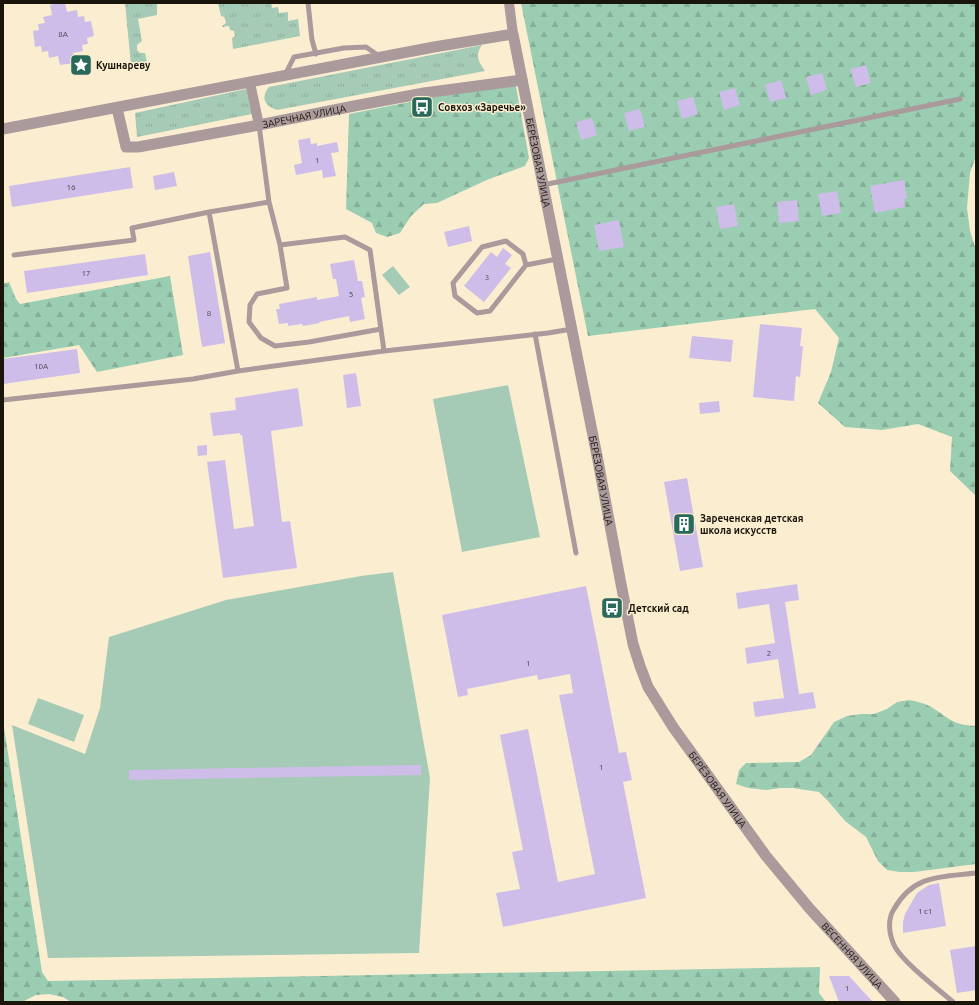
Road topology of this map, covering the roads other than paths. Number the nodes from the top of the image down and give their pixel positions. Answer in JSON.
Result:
{"nodes":[{"id":1,"x":308,"y":3,"type":"edge"},
{"id":2,"x":508,"y":3,"type":"edge"},
{"id":3,"x":513,"y":34,"type":"junction"},
{"id":4,"x":316,"y":54,"type":"junction"},
{"id":5,"x":382,"y":58,"type":"junction"},
{"id":6,"x":285,"y":76,"type":"junction"},
{"id":7,"x":522,"y":80,"type":"junction"},
{"id":8,"x":250,"y":83,"type":"junction"},
{"id":9,"x":960,"y":99,"type":"dead end"},
{"id":10,"x":117,"y":108,"type":"junction"},
{"id":11,"x":259,"y":126,"type":"junction"},
{"id":12,"x":3,"y":129,"type":"edge"},
{"id":13,"x":543,"y":185,"type":"junction"},
{"id":14,"x":269,"y":202,"type":"junction"},
{"id":15,"x":209,"y":212,"type":"junction"},
{"id":16,"x":280,"y":245,"type":"junction"},
{"id":17,"x":14,"y":255,"type":"dead end"},
{"id":18,"x":557,"y":259,"type":"junction"},
{"id":19,"x":526,"y":265,"type":"junction"},
{"id":20,"x":381,"y":329,"type":"junction"},
{"id":21,"x":572,"y":329,"type":"junction"},
{"id":22,"x":535,"y":334,"type":"junction"},
{"id":23,"x":384,"y":351,"type":"junction"},
{"id":24,"x":238,"y":371,"type":"junction"},
{"id":25,"x":3,"y":400,"type":"edge"},
{"id":26,"x":576,"y":553,"type":"dead end"},
{"id":27,"x":976,"y":873,"type":"edge"},
{"id":28,"x":810,"y":910,"type":"joint"},
{"id":29,"x":895,"y":1002,"type":"edge"},
{"id":30,"x":953,"y":1002,"type":"edge"}],
"edges":[{"from":1,"to":4,"type":"lane"},
{"from":2,"to":3,"type":"street","name":"БЕРЁЗОВАЯ УЛИЦА"},
{"from":3,"to":5,"type":"street"},
{"from":3,"to":7,"type":"street","name":"БЕРЁЗОВАЯ УЛИЦА"},
{"from":4,"to":5,"type":"lane"},
{"from":4,"to":6,"type":"lane"},
{"from":5,"to":6,"type":"street"},
{"from":6,"to":8,"type":"street"},
{"from":7,"to":11,"type":"street","name":"ЗАРЕЧНАЯ УЛИЦА"},
{"from":7,"to":13,"type":"street","name":"БЕРЁЗОВАЯ УЛИЦА"},
{"from":8,"to":10,"type":"street"},
{"from":8,"to":11,"type":"street"},
{"from":9,"to":13,"type":"lane"},
{"from":10,"to":11,"type":"street","name":"ЗАРЕЧНАЯ УЛИЦА"},
{"from":10,"to":12,"type":"street"},
{"from":11,"to":14,"type":"lane"},
{"from":13,"to":18,"type":"street","name":"БЕРЁЗОВАЯ УЛИЦА"},
{"from":14,"to":15,"type":"lane"},
{"from":14,"to":16,"type":"lane"},
{"from":15,"to":17,"type":"lane"},
{"from":15,"to":24,"type":"lane"},
{"from":16,"to":20,"type":"lane"},
{"from":16,"to":20,"type":"lane"},
{"from":18,"to":19,"type":"lane"},
{"from":18,"to":21,"type":"street","name":"БЕРЁЗОВАЯ УЛИЦА"},
{"from":19,"to":19,"type":"lane"},
{"from":20,"to":23,"type":"lane"},
{"from":21,"to":22,"type":"lane"},
{"from":21,"to":28,"type":"street","name":"БЕРЁЗОВАЯ УЛИЦА"},
{"from":22,"to":23,"type":"lane"},
{"from":22,"to":26,"type":"lane"},
{"from":23,"to":24,"type":"lane"},
{"from":24,"to":25,"type":"lane"},
{"from":27,"to":30,"type":"lane"},
{"from":28,"to":29,"type":"street","name":"ВЕСЕННЯЯ УЛИЦА"}]}
